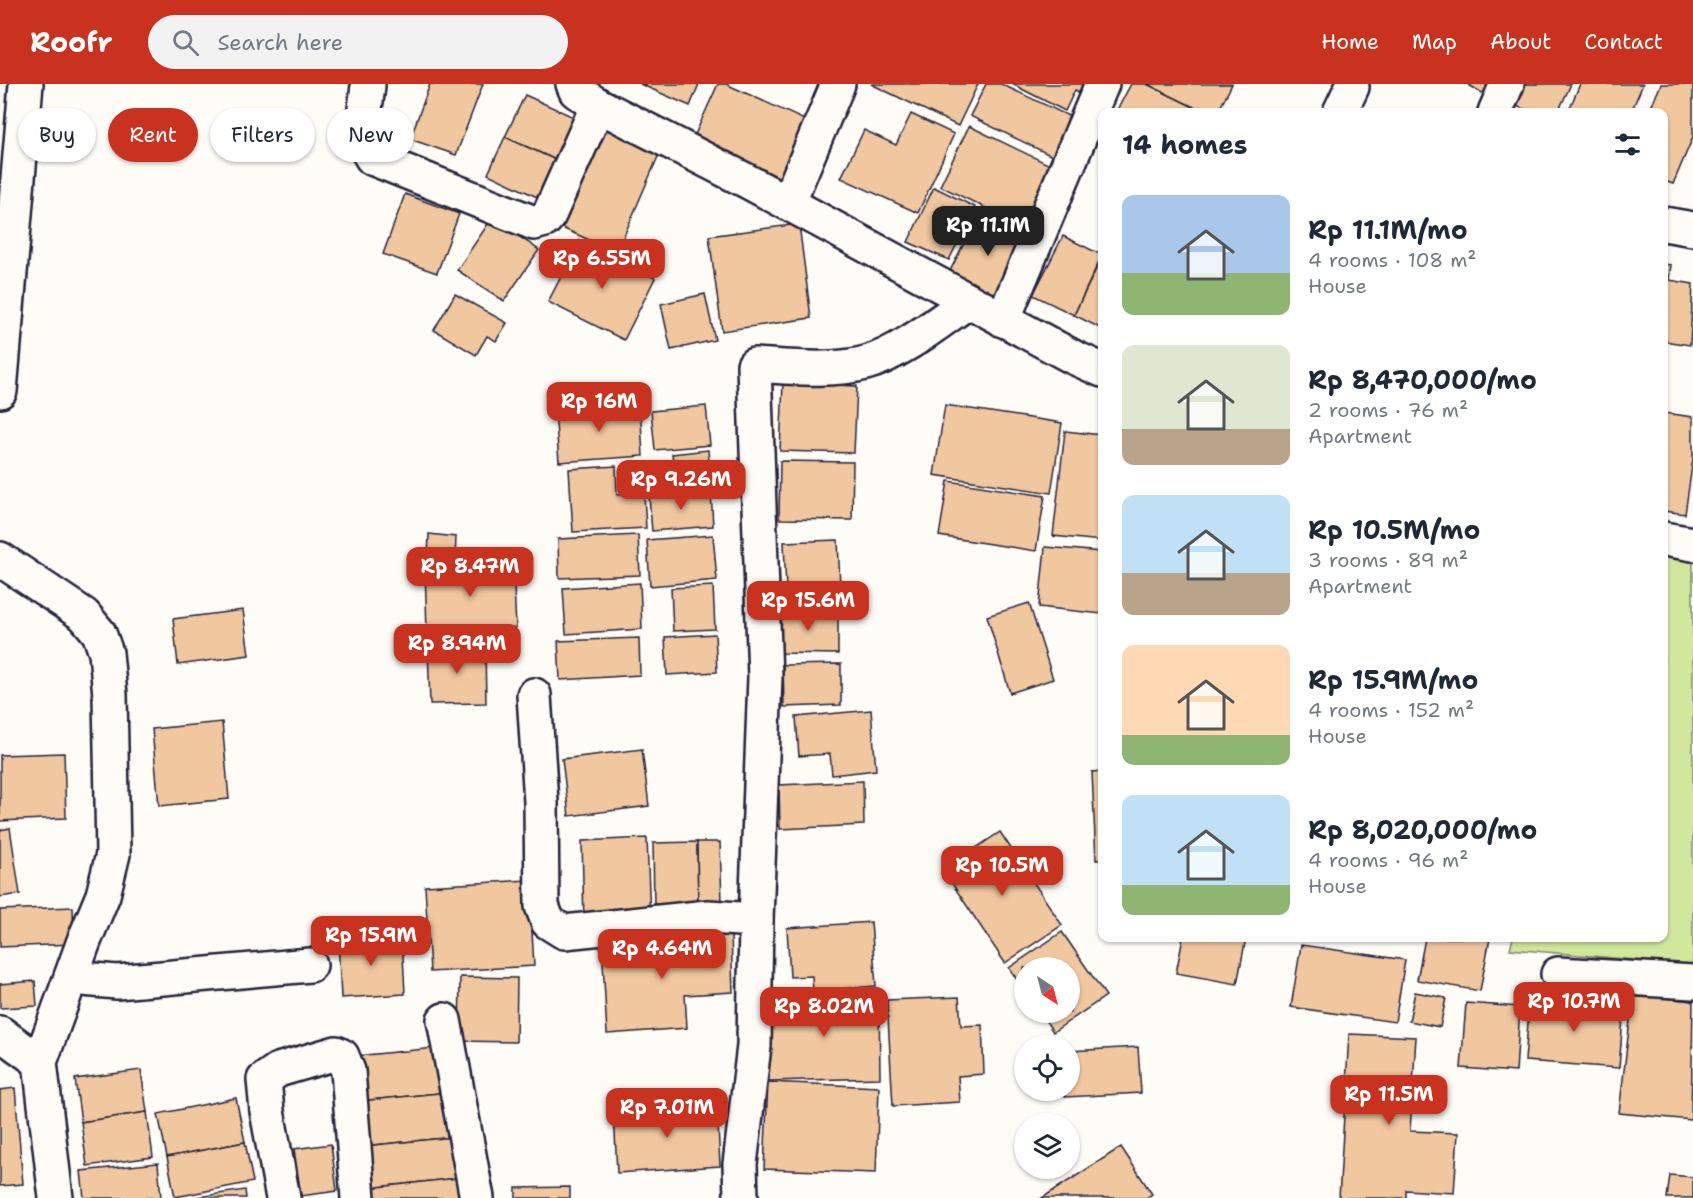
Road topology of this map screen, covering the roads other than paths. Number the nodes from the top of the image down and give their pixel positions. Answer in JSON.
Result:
{"nodes":[{"id":1,"x":26,"y":84,"type":"edge"},
{"id":2,"x":573,"y":84,"type":"edge"},
{"id":3,"x":838,"y":84,"type":"edge"},
{"id":4,"x":1102,"y":84,"type":"edge"},
{"id":5,"x":1507,"y":84,"type":"edge"},
{"id":6,"x":368,"y":85,"type":"edge"},
{"id":7,"x":598,"y":105,"type":"junction"},
{"id":8,"x":1497,"y":108,"type":"edge"},
{"id":9,"x":12,"y":118,"type":"edge"},
{"id":10,"x":788,"y":203,"type":"junction"},
{"id":11,"x":1668,"y":225,"type":"edge"},
{"id":12,"x":1693,"y":228,"type":"edge"},
{"id":13,"x":969,"y":301,"type":"junction"},
{"id":14,"x":1003,"y":320,"type":"junction"},
{"id":15,"x":3,"y":322,"type":"edge"},
{"id":16,"x":1098,"y":368,"type":"edge"},
{"id":17,"x":0,"y":390,"type":"edge"},
{"id":18,"x":1668,"y":540,"type":"edge"},
{"id":19,"x":1693,"y":544,"type":"edge"},
{"id":20,"x":0,"y":558,"type":"edge"},
{"id":21,"x":534,"y":694,"type":"dead end"},
{"id":22,"x":756,"y":920,"type":"junction"},
{"id":23,"x":310,"y":965,"type":"dead end"},
{"id":24,"x":1558,"y":974,"type":"dead end"},
{"id":25,"x":71,"y":978,"type":"junction"},
{"id":26,"x":1693,"y":982,"type":"edge"},
{"id":27,"x":444,"y":1020,"type":"dead end"},
{"id":28,"x":0,"y":1033,"type":"edge"},
{"id":29,"x":40,"y":1062,"type":"junction"},
{"id":30,"x":57,"y":1198,"type":"edge"},
{"id":31,"x":283,"y":1198,"type":"edge"},
{"id":32,"x":358,"y":1198,"type":"edge"},
{"id":33,"x":477,"y":1198,"type":"edge"},
{"id":34,"x":741,"y":1198,"type":"edge"}],
"edges":[{"from":1,"to":9,"type":"street"},
{"from":2,"to":7,"type":"street"},
{"from":3,"to":10,"type":"street"},
{"from":4,"to":14,"type":"street"},
{"from":5,"to":8,"type":"street"},
{"from":6,"to":7,"type":"street"},
{"from":7,"to":10,"type":"street"},
{"from":9,"to":15,"type":"street"},
{"from":10,"to":13,"type":"street"},
{"from":11,"to":12,"type":"street"},
{"from":13,"to":14,"type":"street"},
{"from":13,"to":22,"type":"street"},
{"from":14,"to":16,"type":"street"},
{"from":15,"to":17,"type":"street"},
{"from":18,"to":19,"type":"street"},
{"from":20,"to":25,"type":"street"},
{"from":21,"to":22,"type":"street"},
{"from":22,"to":34,"type":"street"},
{"from":23,"to":25,"type":"street"},
{"from":24,"to":26,"type":"street"},
{"from":25,"to":29,"type":"street"},
{"from":27,"to":33,"type":"street"},
{"from":28,"to":29,"type":"street"},
{"from":29,"to":30,"type":"street"},
{"from":31,"to":32,"type":"street"}]}
